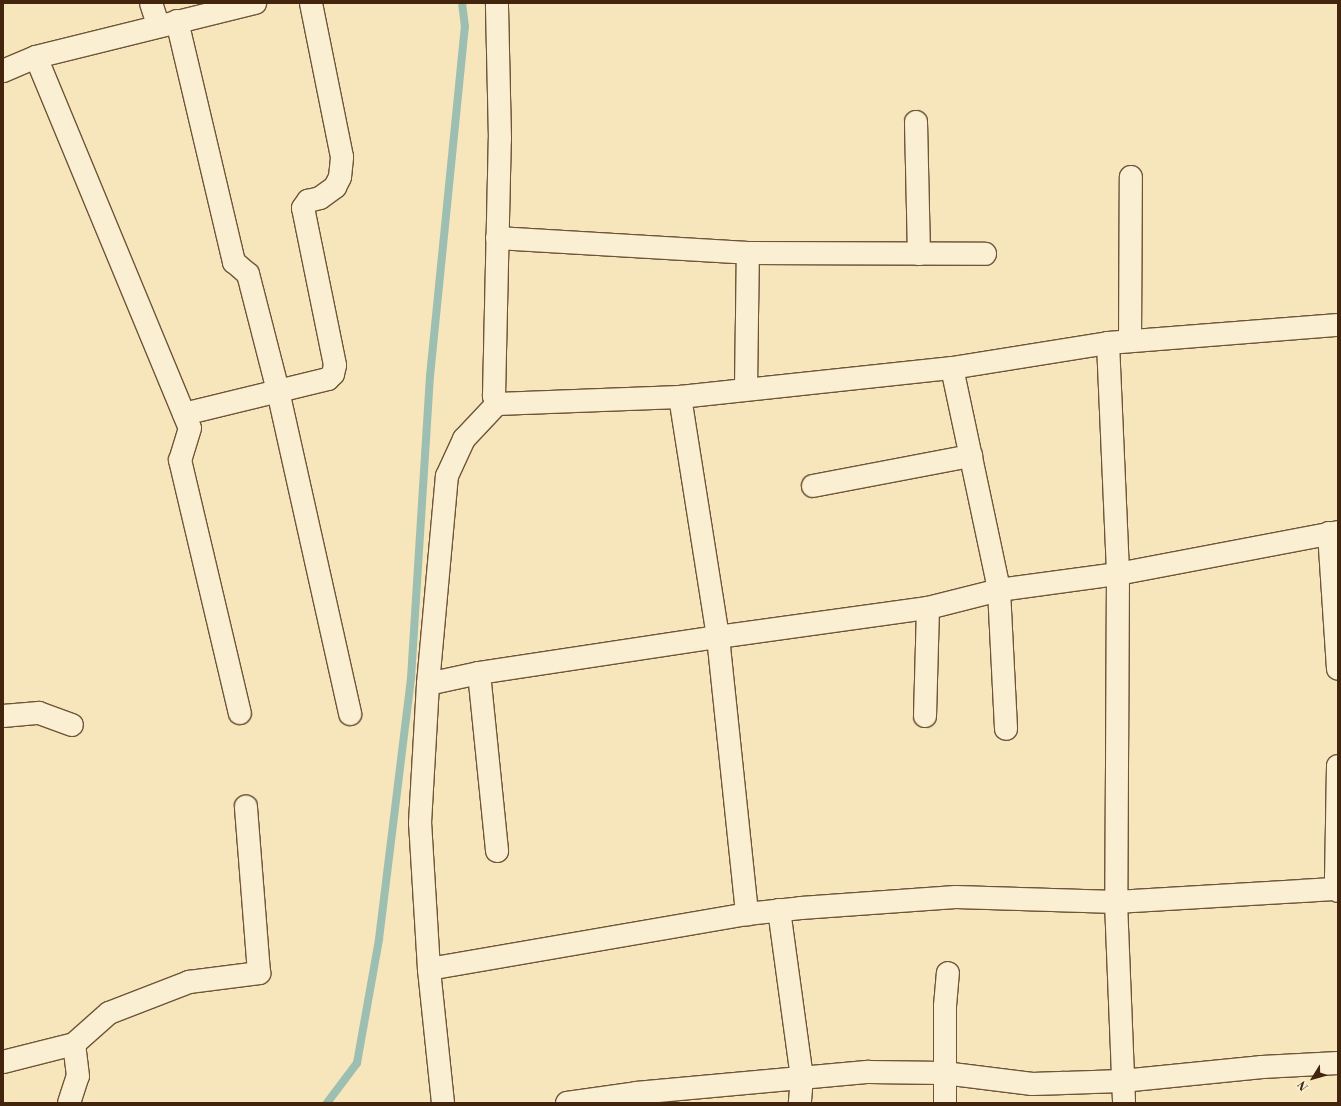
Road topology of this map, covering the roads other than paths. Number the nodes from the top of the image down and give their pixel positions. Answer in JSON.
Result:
{"nodes":[{"id":1,"x":151,"y":3,"type":"edge"},
{"id":2,"x":255,"y":3,"type":"edge"},
{"id":3,"x":311,"y":3,"type":"edge"},
{"id":4,"x":497,"y":3,"type":"edge"},
{"id":5,"x":168,"y":23,"type":"junction"},
{"id":6,"x":36,"y":57,"type":"junction"},
{"id":7,"x":3,"y":71,"type":"edge"},
{"id":8,"x":916,"y":122,"type":"dead end"},
{"id":9,"x":1131,"y":177,"type":"dead end"},
{"id":10,"x":497,"y":238,"type":"junction"},
{"id":11,"x":748,"y":253,"type":"junction"},
{"id":12,"x":919,"y":254,"type":"junction"},
{"id":13,"x":985,"y":254,"type":"dead end"},
{"id":14,"x":1338,"y":325,"type":"edge"},
{"id":15,"x":1130,"y":341,"type":"junction"},
{"id":16,"x":1108,"y":343,"type":"junction"},
{"id":17,"x":952,"y":368,"type":"junction"},
{"id":18,"x":746,"y":388,"type":"junction"},
{"id":19,"x":278,"y":391,"type":"junction"},
{"id":20,"x":680,"y":397,"type":"junction"},
{"id":21,"x":497,"y":404,"type":"junction"},
{"id":22,"x":184,"y":414,"type":"junction"},
{"id":23,"x":971,"y":456,"type":"junction"},
{"id":24,"x":813,"y":486,"type":"dead end"},
{"id":25,"x":1334,"y":532,"type":"edge"},
{"id":26,"x":1118,"y":574,"type":"junction"},
{"id":27,"x":999,"y":590,"type":"junction"},
{"id":28,"x":928,"y":608,"type":"junction"},
{"id":29,"x":718,"y":637,"type":"junction"},
{"id":30,"x":1338,"y":669,"type":"edge"},
{"id":31,"x":479,"y":673,"type":"junction"},
{"id":32,"x":428,"y":684,"type":"junction"},
{"id":33,"x":240,"y":713,"type":"dead end"},
{"id":34,"x":350,"y":714,"type":"dead end"},
{"id":35,"x":3,"y":716,"type":"edge"},
{"id":36,"x":925,"y":716,"type":"dead end"},
{"id":37,"x":72,"y":725,"type":"dead end"},
{"id":38,"x":1006,"y":728,"type":"dead end"},
{"id":39,"x":1338,"y":766,"type":"edge"},
{"id":40,"x":246,"y":807,"type":"dead end"},
{"id":41,"x":497,"y":851,"type":"dead end"},
{"id":42,"x":1338,"y":890,"type":"edge"},
{"id":43,"x":1116,"y":902,"type":"junction"},
{"id":44,"x":779,"y":910,"type":"junction"},
{"id":45,"x":747,"y":914,"type":"junction"},
{"id":46,"x":429,"y":969,"type":"junction"},
{"id":47,"x":948,"y":973,"type":"dead end"},
{"id":48,"x":74,"y":1044,"type":"junction"},
{"id":49,"x":3,"y":1062,"type":"edge"},
{"id":50,"x":1338,"y":1063,"type":"edge"},
{"id":51,"x":944,"y":1073,"type":"junction"},
{"id":52,"x":802,"y":1078,"type":"junction"},
{"id":53,"x":1122,"y":1081,"type":"junction"},
{"id":54,"x":69,"y":1103,"type":"edge"},
{"id":55,"x":443,"y":1103,"type":"edge"},
{"id":56,"x":567,"y":1103,"type":"edge"},
{"id":57,"x":800,"y":1103,"type":"edge"},
{"id":58,"x":945,"y":1103,"type":"edge"},
{"id":59,"x":1124,"y":1103,"type":"edge"}],
"edges":[{"from":1,"to":5,"type":"street"},
{"from":2,"to":5,"type":"street"},
{"from":3,"to":19,"type":"street"},
{"from":4,"to":10,"type":"street"},
{"from":5,"to":6,"type":"street"},
{"from":5,"to":19,"type":"street"},
{"from":6,"to":7,"type":"street"},
{"from":6,"to":22,"type":"street"},
{"from":8,"to":12,"type":"street"},
{"from":9,"to":15,"type":"street"},
{"from":10,"to":11,"type":"street"},
{"from":10,"to":21,"type":"street"},
{"from":11,"to":12,"type":"street"},
{"from":11,"to":18,"type":"street"},
{"from":12,"to":13,"type":"street"},
{"from":14,"to":15,"type":"street"},
{"from":15,"to":16,"type":"street"},
{"from":16,"to":17,"type":"street"},
{"from":16,"to":26,"type":"street"},
{"from":17,"to":18,"type":"street"},
{"from":17,"to":23,"type":"street"},
{"from":18,"to":20,"type":"street"},
{"from":19,"to":22,"type":"street"},
{"from":19,"to":34,"type":"street"},
{"from":20,"to":21,"type":"street"},
{"from":20,"to":29,"type":"street"},
{"from":21,"to":32,"type":"street"},
{"from":22,"to":33,"type":"street"},
{"from":23,"to":24,"type":"street"},
{"from":23,"to":27,"type":"street"},
{"from":25,"to":26,"type":"street"},
{"from":25,"to":30,"type":"street"},
{"from":26,"to":27,"type":"street"},
{"from":26,"to":43,"type":"street"},
{"from":27,"to":28,"type":"street"},
{"from":27,"to":38,"type":"street"},
{"from":28,"to":29,"type":"street"},
{"from":28,"to":36,"type":"street"},
{"from":29,"to":31,"type":"street"},
{"from":29,"to":45,"type":"street"},
{"from":31,"to":32,"type":"street"},
{"from":31,"to":41,"type":"street"},
{"from":32,"to":46,"type":"street"},
{"from":35,"to":37,"type":"street"},
{"from":39,"to":42,"type":"street"},
{"from":40,"to":48,"type":"street"},
{"from":42,"to":43,"type":"street"},
{"from":43,"to":44,"type":"street"},
{"from":43,"to":53,"type":"street"},
{"from":44,"to":45,"type":"street"},
{"from":44,"to":52,"type":"street"},
{"from":45,"to":46,"type":"street"},
{"from":46,"to":55,"type":"street"},
{"from":47,"to":51,"type":"street"},
{"from":48,"to":49,"type":"street"},
{"from":48,"to":54,"type":"street"},
{"from":50,"to":53,"type":"street"},
{"from":51,"to":52,"type":"street"},
{"from":51,"to":53,"type":"street"},
{"from":51,"to":58,"type":"street"},
{"from":52,"to":56,"type":"street"},
{"from":52,"to":57,"type":"street"},
{"from":53,"to":59,"type":"street"}]}
